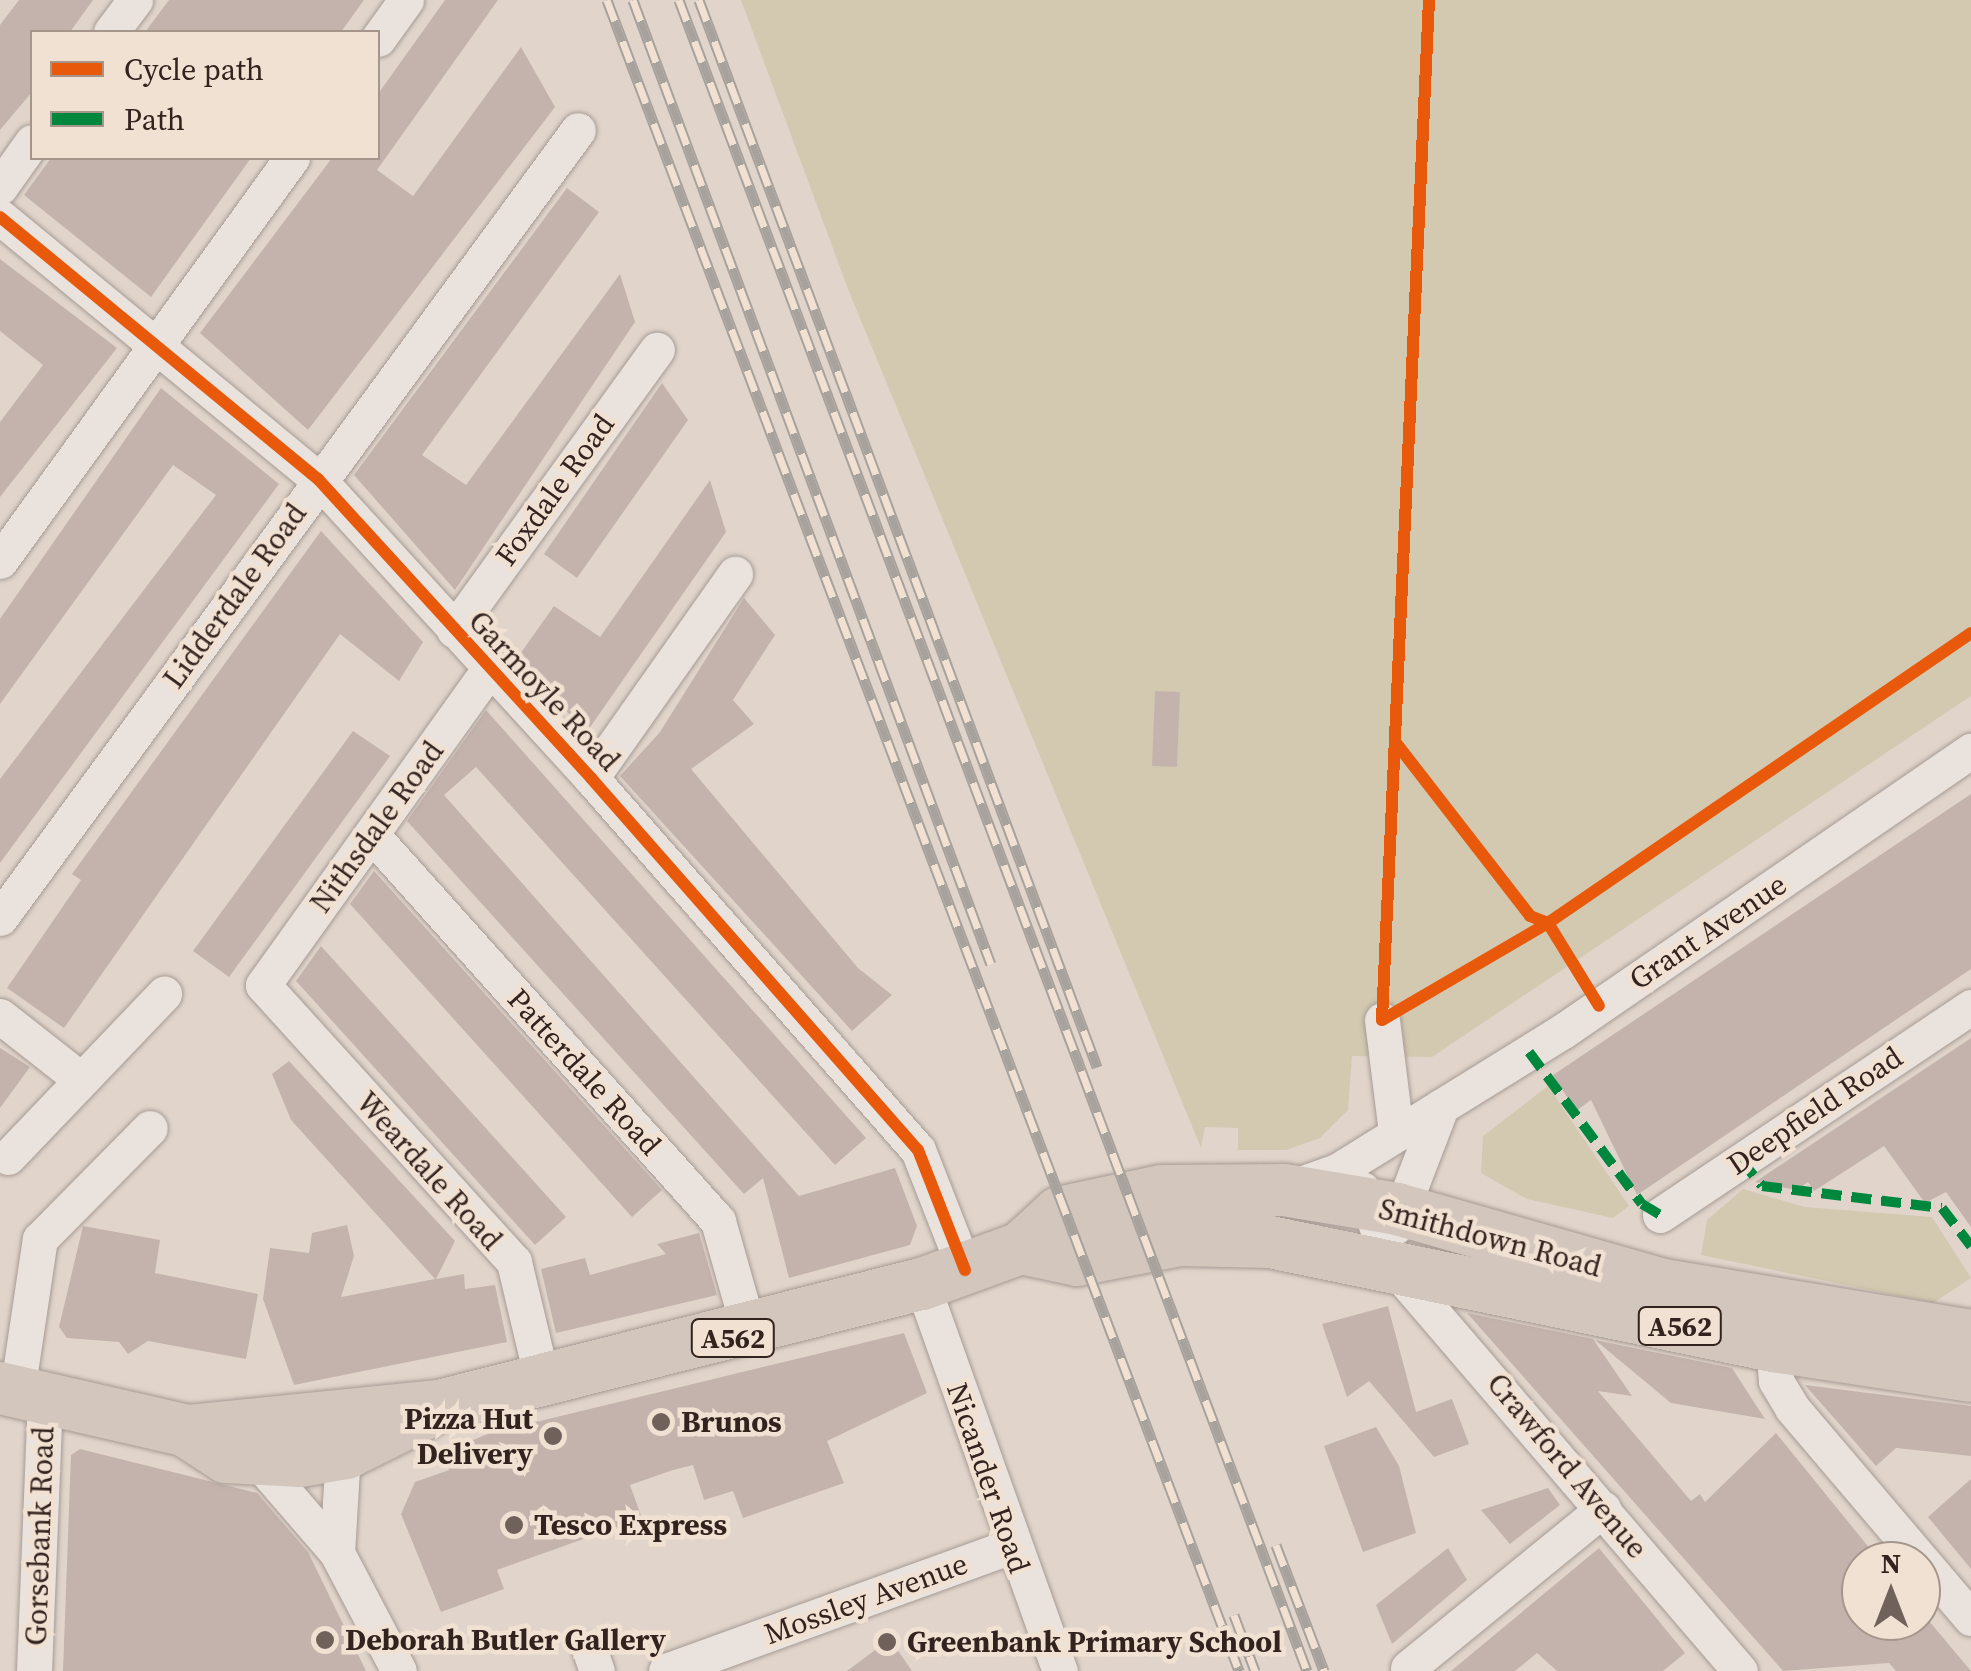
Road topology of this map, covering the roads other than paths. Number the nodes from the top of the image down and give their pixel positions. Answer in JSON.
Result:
{"nodes":[{"id":1,"x":135,"y":0,"type":"edge"},
{"id":2,"x":406,"y":0,"type":"edge"},
{"id":3,"x":113,"y":30,"type":"edge"},
{"id":4,"x":380,"y":37,"type":"edge"},
{"id":5,"x":578,"y":130,"type":"dead end"},
{"id":6,"x":30,"y":145,"type":"edge"},
{"id":7,"x":291,"y":160,"type":"edge"},
{"id":8,"x":0,"y":188,"type":"edge"},
{"id":9,"x":0,"y":217,"type":"edge"},
{"id":10,"x":155,"y":348,"type":"junction"},
{"id":11,"x":657,"y":350,"type":"dead end"},
{"id":12,"x":318,"y":480,"type":"junction"},
{"id":13,"x":0,"y":561,"type":"edge"},
{"id":14,"x":735,"y":574,"type":"dead end"},
{"id":15,"x":454,"y":630,"type":"junction"},
{"id":16,"x":490,"y":668,"type":"junction"},
{"id":17,"x":1971,"y":751,"type":"edge"},
{"id":18,"x":591,"y":778,"type":"junction"},
{"id":19,"x":372,"y":835,"type":"junction"},
{"id":20,"x":0,"y":918,"type":"edge"},
{"id":21,"x":263,"y":985,"type":"joint"},
{"id":22,"x":164,"y":994,"type":"dead end"},
{"id":23,"x":1971,"y":1007,"type":"edge"},
{"id":24,"x":0,"y":1016,"type":"edge"},
{"id":25,"x":1382,"y":1020,"type":"dead end"},
{"id":26,"x":80,"y":1080,"type":"junction"},
{"id":27,"x":1441,"y":1107,"type":"junction"},
{"id":28,"x":150,"y":1128,"type":"dead end"},
{"id":29,"x":1396,"y":1133,"type":"junction"},
{"id":30,"x":8,"y":1157,"type":"dead end"},
{"id":31,"x":1374,"y":1188,"type":"junction"},
{"id":32,"x":1660,"y":1215,"type":"dead end"},
{"id":33,"x":1021,"y":1248,"type":"junction"},
{"id":34,"x":1390,"y":1264,"type":"junction"},
{"id":35,"x":943,"y":1277,"type":"junction"},
{"id":36,"x":750,"y":1334,"type":"junction"},
{"id":37,"x":1971,"y":1336,"type":"edge"},
{"id":38,"x":1773,"y":1346,"type":"junction"},
{"id":39,"x":1971,"y":1376,"type":"edge"},
{"id":40,"x":542,"y":1384,"type":"junction"},
{"id":41,"x":21,"y":1394,"type":"edge"},
{"id":42,"x":187,"y":1431,"type":"junction"},
{"id":43,"x":344,"y":1432,"type":"junction"},
{"id":44,"x":256,"y":1459,"type":"junction"},
{"id":45,"x":1603,"y":1510,"type":"junction"},
{"id":46,"x":1009,"y":1547,"type":"junction"},
{"id":47,"x":338,"y":1553,"type":"junction"},
{"id":48,"x":1971,"y":1618,"type":"edge"},
{"id":49,"x":1724,"y":1665,"type":"edge"},
{"id":50,"x":1408,"y":1668,"type":"dead end"},
{"id":51,"x":34,"y":1671,"type":"edge"},
{"id":52,"x":399,"y":1671,"type":"edge"},
{"id":53,"x":666,"y":1671,"type":"edge"},
{"id":54,"x":1060,"y":1671,"type":"edge"}],
"edges":[{"from":1,"to":3,"type":"street"},
{"from":2,"to":4,"type":"street"},
{"from":5,"to":12,"type":"street","name":"Lidderdale Road"},
{"from":6,"to":8,"type":"street"},
{"from":7,"to":10,"type":"street"},
{"from":9,"to":10,"type":"street","name":"Garmoyle Road"},
{"from":10,"to":12,"type":"street","name":"Garmoyle Road"},
{"from":10,"to":13,"type":"street"},
{"from":11,"to":15,"type":"street","name":"Foxdale Road"},
{"from":12,"to":15,"type":"street","name":"Garmoyle Road"},
{"from":12,"to":20,"type":"street","name":"Lidderdale Road"},
{"from":14,"to":18,"type":"street"},
{"from":15,"to":16,"type":"street","name":"Garmoyle Road"},
{"from":16,"to":18,"type":"street","name":"Garmoyle Road"},
{"from":16,"to":19,"type":"street","name":"Nithsdale Road"},
{"from":17,"to":27,"type":"street","name":"Grant Avenue"},
{"from":18,"to":35,"type":"street","name":"Garmoyle Road"},
{"from":19,"to":21,"type":"street","name":"Nithsdale Road"},
{"from":19,"to":36,"type":"street","name":"Patterdale Road"},
{"from":21,"to":40,"type":"street","name":"Weardale Road"},
{"from":22,"to":26,"type":"street"},
{"from":23,"to":32,"type":"street","name":"Deepfield Road"},
{"from":24,"to":26,"type":"street"},
{"from":25,"to":29,"type":"street"},
{"from":26,"to":30,"type":"street"},
{"from":27,"to":29,"type":"street","name":"Grant Avenue"},
{"from":27,"to":31,"type":"street"},
{"from":28,"to":41,"type":"street","name":"Gorsebank Road"},
{"from":29,"to":31,"type":"street","name":"Grant Avenue"},
{"from":31,"to":33,"type":"highway","name":"Smithdown Road","number":"A562"},
{"from":31,"to":34,"type":"street"},
{"from":31,"to":37,"type":"highway","name":"Smithdown Road","number":"A562"},
{"from":33,"to":34,"type":"highway","name":"Smithdown Road","number":"A562"},
{"from":33,"to":35,"type":"highway","name":"Smithdown Road","number":"A562"},
{"from":34,"to":38,"type":"highway","name":"Smithdown Road","number":"A562"},
{"from":34,"to":45,"type":"street","name":"Crawford Avenue"},
{"from":35,"to":36,"type":"highway","name":"Smithdown Road","number":"A562"},
{"from":35,"to":46,"type":"street","name":"Nicander Road"},
{"from":36,"to":40,"type":"highway","name":"Smithdown Road","number":"A562"},
{"from":38,"to":39,"type":"highway","name":"Smithdown Road","number":"A562"},
{"from":38,"to":48,"type":"street"},
{"from":40,"to":43,"type":"highway","name":"Smithdown Road","number":"A562"},
{"from":41,"to":42,"type":"highway","name":"Smithdown Road","number":"A562"},
{"from":41,"to":51,"type":"street","name":"Gorsebank Road"},
{"from":42,"to":43,"type":"highway","name":"Smithdown Road","number":"A562"},
{"from":42,"to":44,"type":"highway","name":"Smithdown Road","number":"A562"},
{"from":43,"to":44,"type":"highway","name":"Smithdown Road","number":"A562"},
{"from":43,"to":47,"type":"street"},
{"from":44,"to":47,"type":"street"},
{"from":45,"to":49,"type":"street","name":"Crawford Avenue"},
{"from":45,"to":50,"type":"street"},
{"from":46,"to":53,"type":"street","name":"Mossley Avenue"},
{"from":46,"to":54,"type":"street","name":"Nicander Road"},
{"from":47,"to":52,"type":"street"}]}
